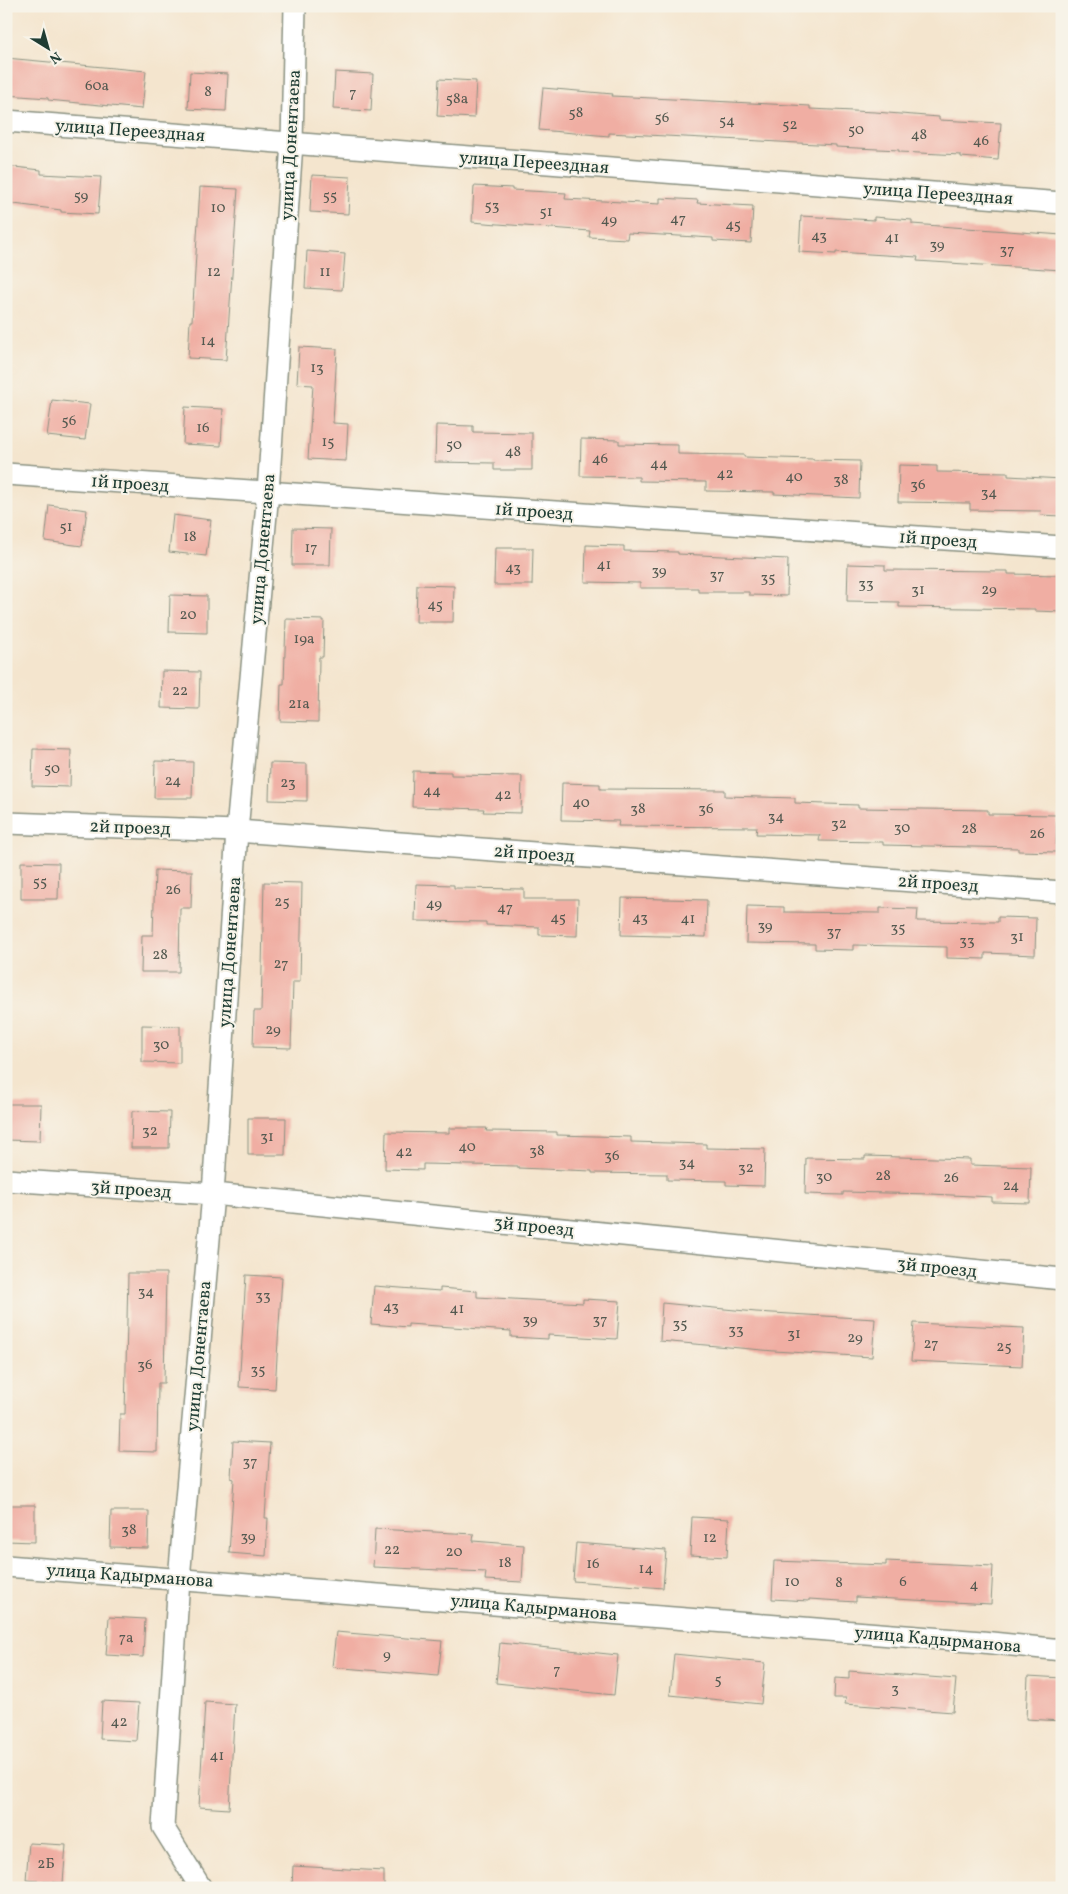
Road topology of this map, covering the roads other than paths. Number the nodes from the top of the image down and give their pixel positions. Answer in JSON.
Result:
{"nodes":[{"id":1,"x":295,"y":6,"type":"edge"},
{"id":2,"x":6,"y":121,"type":"edge"},
{"id":3,"x":292,"y":143,"type":"junction"},
{"id":4,"x":1062,"y":203,"type":"edge"},
{"id":5,"x":6,"y":474,"type":"edge"},
{"id":6,"x":268,"y":492,"type":"junction"},
{"id":7,"x":1062,"y":547,"type":"edge"},
{"id":8,"x":6,"y":823,"type":"edge"},
{"id":9,"x":237,"y":831,"type":"junction"},
{"id":10,"x":1062,"y":892,"type":"edge"},
{"id":11,"x":6,"y":1180,"type":"edge"},
{"id":12,"x":212,"y":1194,"type":"junction"},
{"id":13,"x":1062,"y":1279,"type":"edge"},
{"id":14,"x":6,"y":1566,"type":"edge"},
{"id":15,"x":178,"y":1579,"type":"junction"},
{"id":16,"x":1062,"y":1650,"type":"edge"},
{"id":17,"x":201,"y":1888,"type":"edge"}],
"edges":[{"from":1,"to":3,"type":"street","name":"улица Донентаева"},
{"from":2,"to":3,"type":"street","name":"улица Переездная"},
{"from":3,"to":4,"type":"street","name":"улица Переездная"},
{"from":3,"to":6,"type":"street","name":"улица Донентаева"},
{"from":5,"to":6,"type":"street","name":"1й проезд"},
{"from":6,"to":7,"type":"street","name":"1й проезд"},
{"from":6,"to":9,"type":"street","name":"улица Донентаева"},
{"from":8,"to":9,"type":"street","name":"2й проезд"},
{"from":9,"to":10,"type":"street","name":"2й проезд"},
{"from":9,"to":12,"type":"street","name":"улица Донентаева"},
{"from":11,"to":12,"type":"street","name":"3й проезд"},
{"from":12,"to":13,"type":"street","name":"3й проезд"},
{"from":12,"to":15,"type":"street","name":"улица Донентаева"},
{"from":14,"to":15,"type":"street","name":"улица Кадырманова"},
{"from":15,"to":16,"type":"street","name":"улица Кадырманова"},
{"from":15,"to":17,"type":"street","name":"улица Донентаева"}]}
